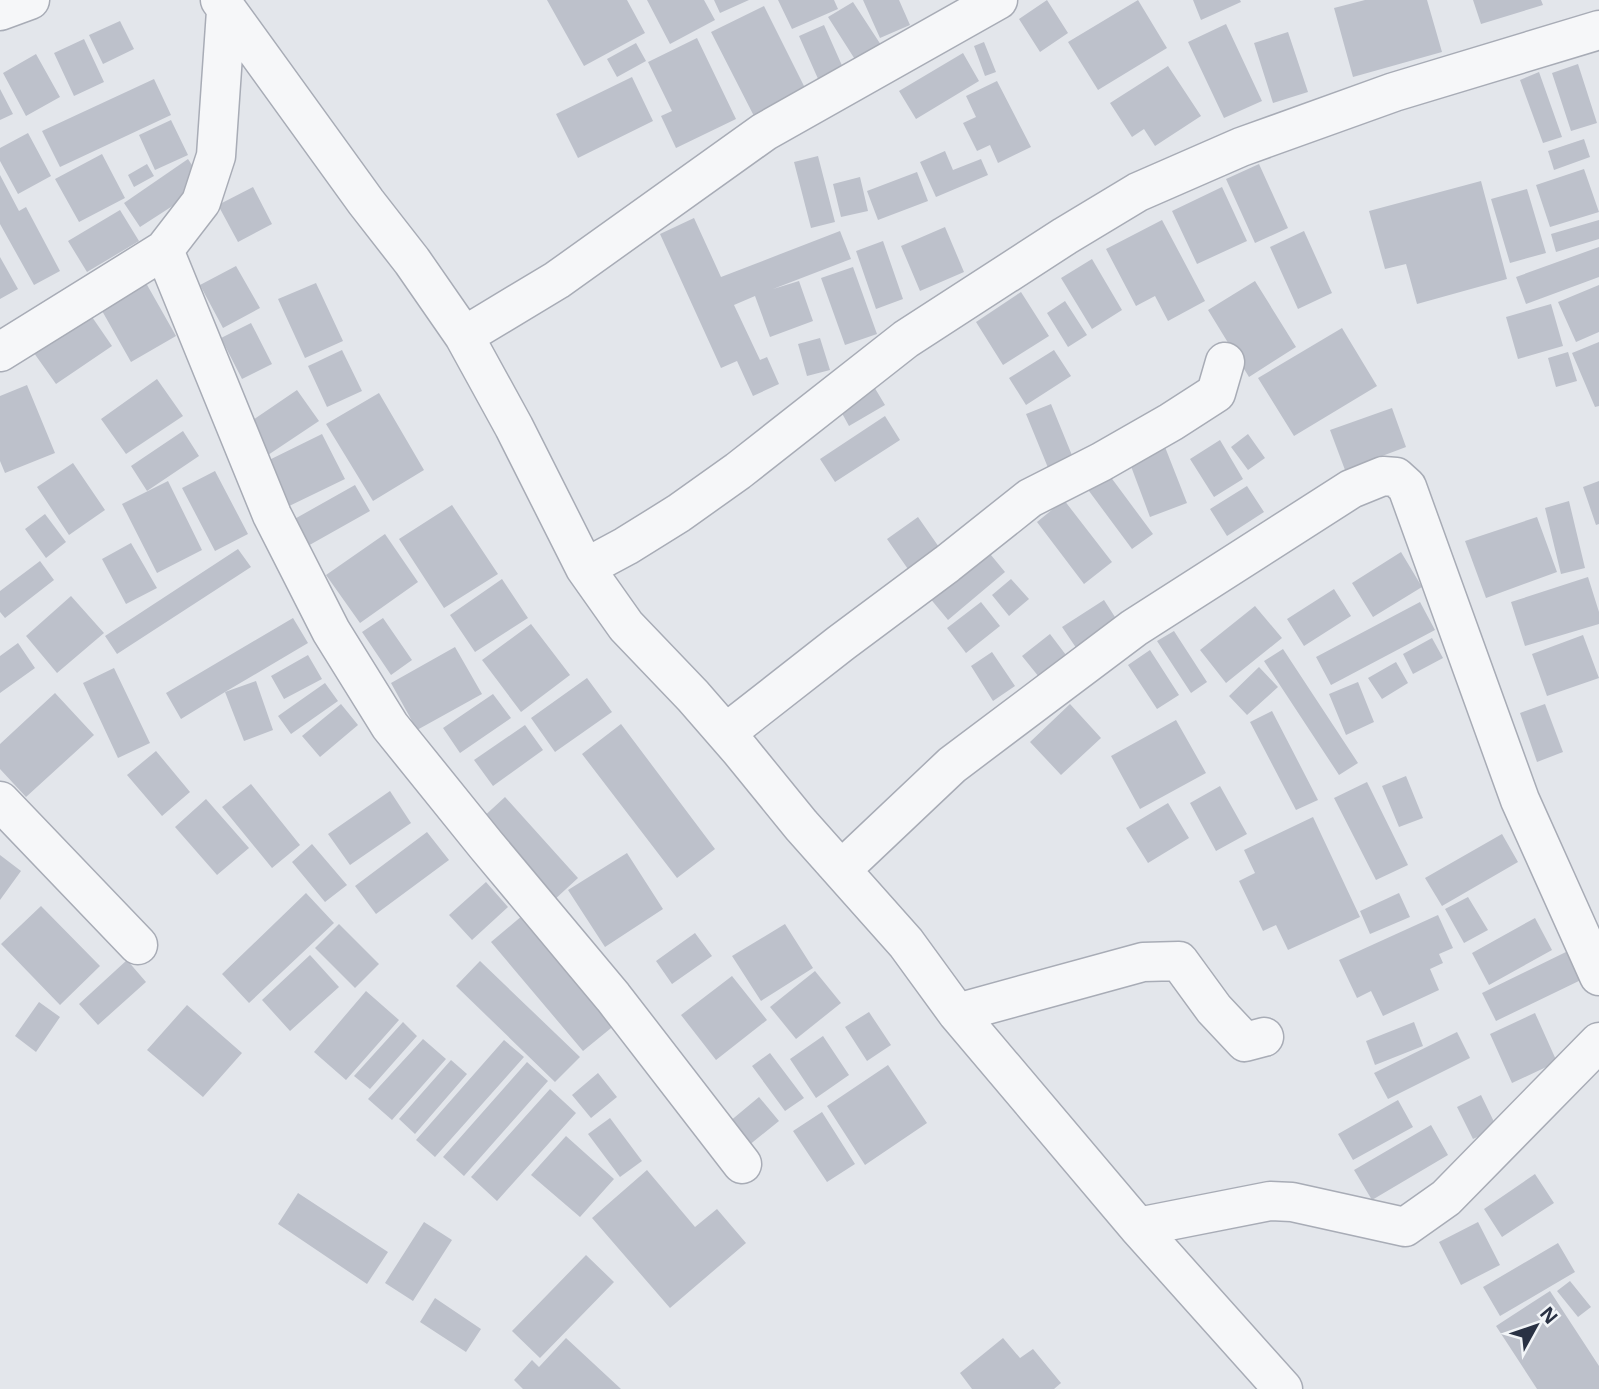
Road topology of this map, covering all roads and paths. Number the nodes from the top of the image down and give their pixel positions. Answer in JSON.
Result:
{"nodes":[{"id":1,"x":30,"y":0,"type":"edge"},
{"id":2,"x":998,"y":0,"type":"edge"},
{"id":3,"x":223,"y":5,"type":"edge"},
{"id":4,"x":0,"y":11,"type":"edge"},
{"id":5,"x":1599,"y":30,"type":"edge"},
{"id":6,"x":164,"y":250,"type":"junction"},
{"id":7,"x":464,"y":336,"type":"junction"},
{"id":8,"x":0,"y":352,"type":"edge"},
{"id":9,"x":1225,"y":362,"type":"dead end"},
{"id":10,"x":585,"y":568,"type":"junction"},
{"id":11,"x":726,"y":733,"type":"junction"},
{"id":12,"x":0,"y":801,"type":"edge"},
{"id":13,"x":841,"y":870,"type":"junction"},
{"id":14,"x":138,"y":945,"type":"dead end"},
{"id":15,"x":1599,"y":976,"type":"edge"},
{"id":16,"x":957,"y":1013,"type":"junction"},
{"id":17,"x":1264,"y":1037,"type":"dead end"},
{"id":18,"x":1599,"y":1042,"type":"edge"},
{"id":19,"x":742,"y":1164,"type":"dead end"},
{"id":20,"x":1138,"y":1227,"type":"junction"},
{"id":21,"x":1283,"y":1389,"type":"edge"}],
"edges":[{"from":1,"to":4,"type":"street"},
{"from":2,"to":7,"type":"street"},
{"from":3,"to":6,"type":"street"},
{"from":3,"to":7,"type":"street"},
{"from":5,"to":10,"type":"street"},
{"from":6,"to":8,"type":"street"},
{"from":6,"to":19,"type":"street"},
{"from":7,"to":10,"type":"street"},
{"from":9,"to":11,"type":"street"},
{"from":10,"to":11,"type":"street"},
{"from":11,"to":13,"type":"street"},
{"from":12,"to":14,"type":"street"},
{"from":13,"to":15,"type":"street"},
{"from":13,"to":16,"type":"street"},
{"from":16,"to":17,"type":"street"},
{"from":16,"to":20,"type":"street"},
{"from":18,"to":20,"type":"street"},
{"from":20,"to":21,"type":"street"}]}
